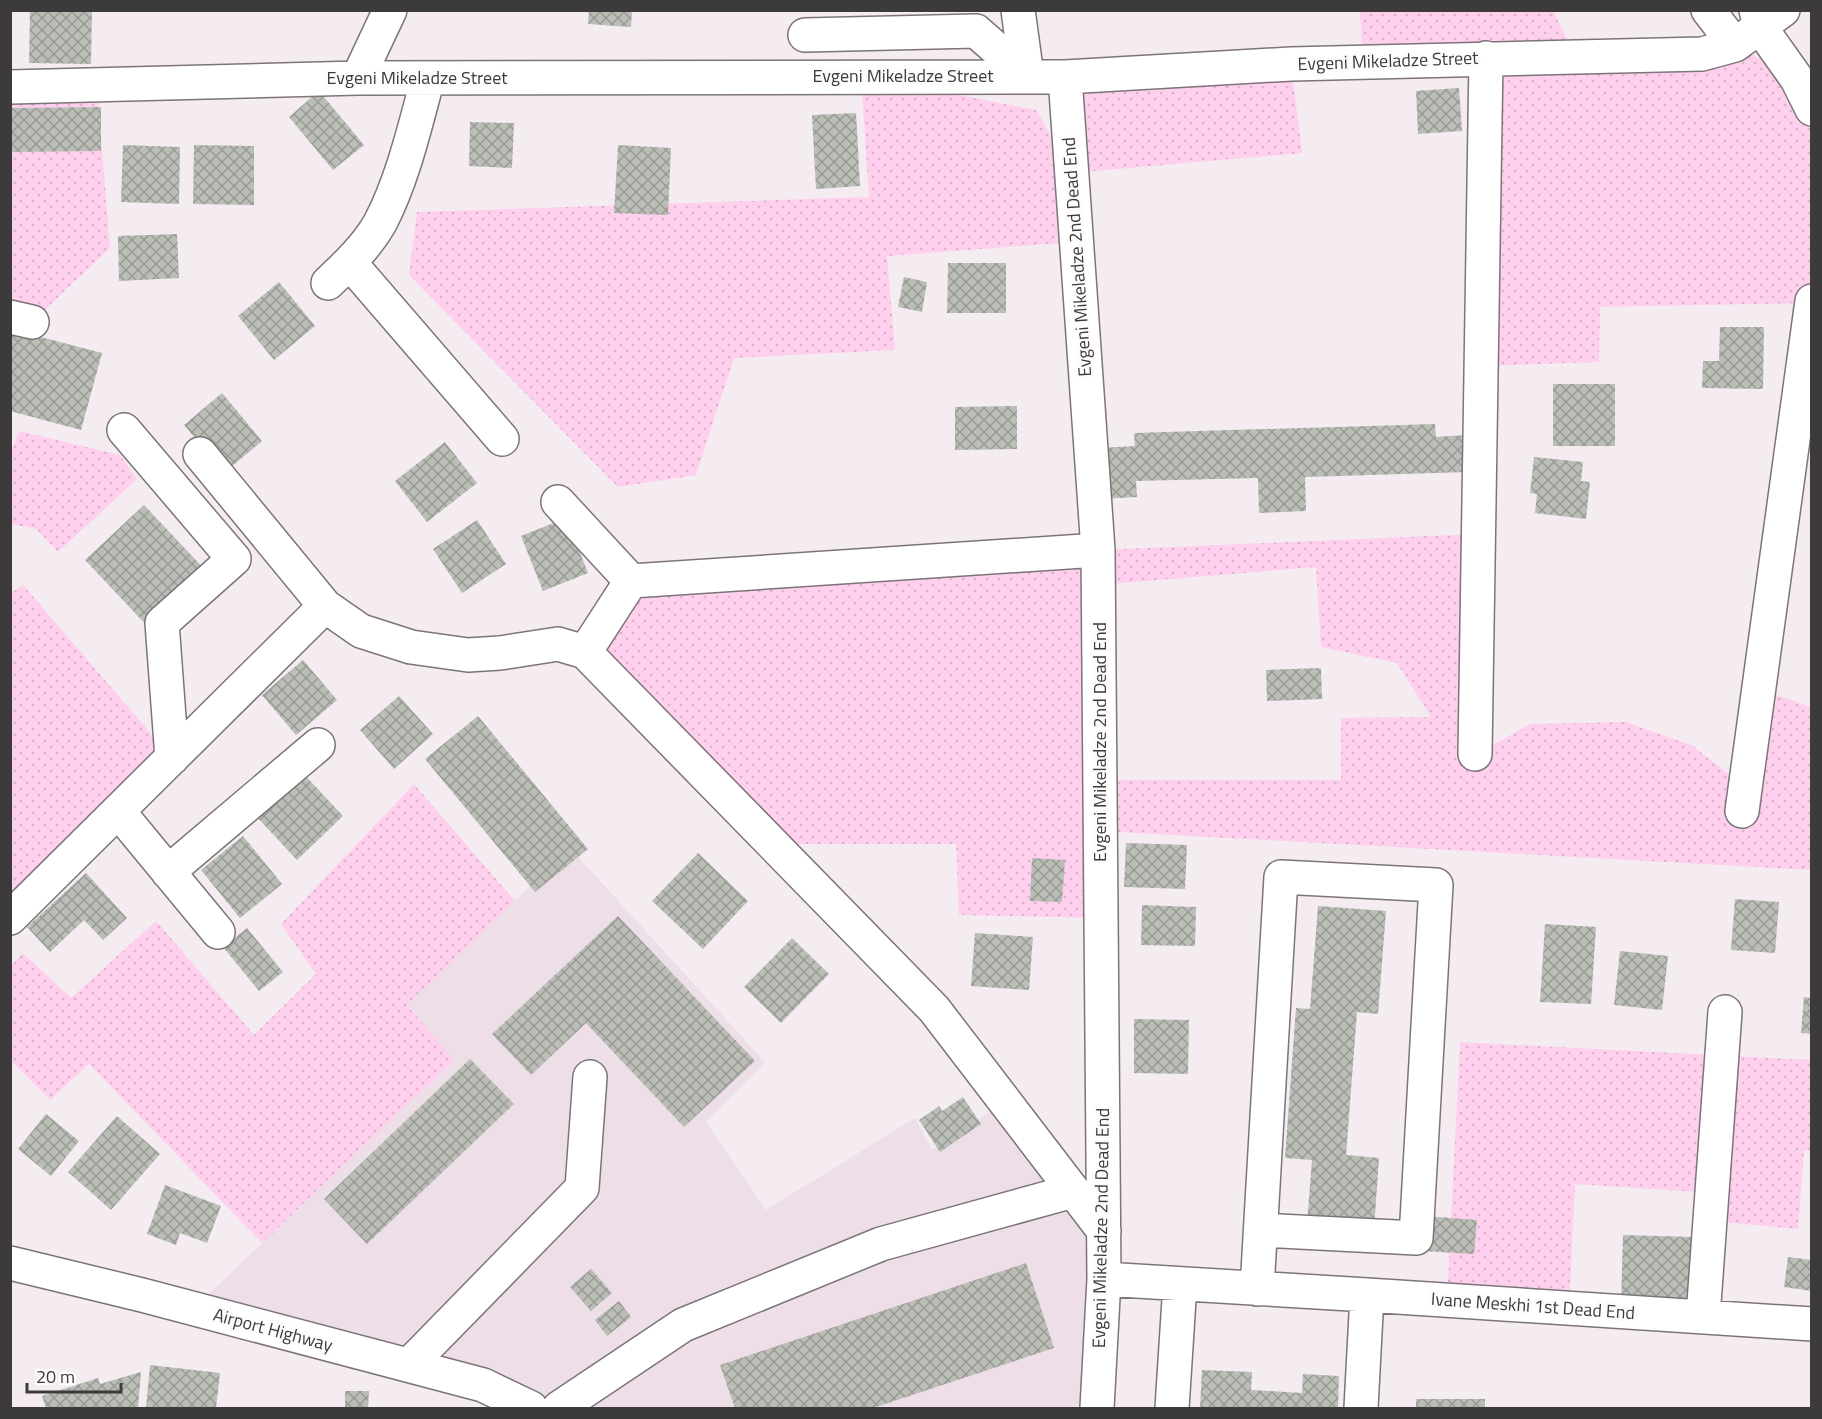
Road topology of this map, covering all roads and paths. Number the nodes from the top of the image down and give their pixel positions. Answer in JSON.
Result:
{"nodes":[{"id":1,"x":390,"y":10,"type":"edge"},
{"id":2,"x":1018,"y":10,"type":"edge"},
{"id":3,"x":1708,"y":10,"type":"edge"},
{"id":4,"x":1759,"y":23,"type":"edge"},
{"id":5,"x":805,"y":35,"type":"dead end"},
{"id":6,"x":1486,"y":58,"type":"junction"},
{"id":7,"x":1027,"y":75,"type":"junction"},
{"id":8,"x":1065,"y":77,"type":"junction"},
{"id":9,"x":358,"y":78,"type":"junction"},
{"id":10,"x":428,"y":78,"type":"junction"},
{"id":11,"x":10,"y":87,"type":"edge"},
{"id":12,"x":1812,"y":109,"type":"edge"},
{"id":13,"x":1812,"y":301,"type":"edge"},
{"id":14,"x":124,"y":430,"type":"dead end"},
{"id":15,"x":502,"y":440,"type":"dead end"},
{"id":16,"x":200,"y":454,"type":"dead end"},
{"id":17,"x":558,"y":502,"type":"dead end"},
{"id":18,"x":1098,"y":550,"type":"junction"},
{"id":19,"x":631,"y":581,"type":"junction"},
{"id":20,"x":325,"y":606,"type":"junction"},
{"id":21,"x":585,"y":652,"type":"junction"},
{"id":22,"x":318,"y":745,"type":"dead end"},
{"id":23,"x":1475,"y":754,"type":"dead end"},
{"id":24,"x":172,"y":758,"type":"junction"},
{"id":25,"x":118,"y":811,"type":"junction"},
{"id":26,"x":1742,"y":811,"type":"dead end"},
{"id":27,"x":168,"y":872,"type":"junction"},
{"id":28,"x":10,"y":918,"type":"edge"},
{"id":29,"x":218,"y":932,"type":"dead end"},
{"id":30,"x":1725,"y":1012,"type":"dead end"},
{"id":31,"x":590,"y":1077,"type":"dead end"},
{"id":32,"x":1073,"y":1191,"type":"junction"},
{"id":33,"x":1261,"y":1230,"type":"junction"},
{"id":34,"x":1104,"y":1231,"type":"junction"},
{"id":35,"x":10,"y":1263,"type":"edge"},
{"id":36,"x":1104,"y":1280,"type":"junction"},
{"id":37,"x":1180,"y":1284,"type":"junction"},
{"id":38,"x":1257,"y":1288,"type":"junction"},
{"id":39,"x":1367,"y":1295,"type":"junction"},
{"id":40,"x":1703,"y":1317,"type":"junction"},
{"id":41,"x":1812,"y":1324,"type":"edge"},
{"id":42,"x":409,"y":1365,"type":"junction"},
{"id":43,"x":531,"y":1408,"type":"edge"},
{"id":44,"x":559,"y":1408,"type":"edge"},
{"id":45,"x":1097,"y":1408,"type":"edge"},
{"id":46,"x":1172,"y":1408,"type":"edge"},
{"id":47,"x":1361,"y":1408,"type":"edge"}],
"edges":[{"from":1,"to":9,"type":"main road"},
{"from":2,"to":7,"type":"main road"},
{"from":3,"to":4,"type":"main road"},
{"from":4,"to":6,"type":"main road","name":"Evgeni Mikeladze Street"},
{"from":4,"to":12,"type":"main road"},
{"from":5,"to":7,"type":"main road"},
{"from":6,"to":8,"type":"main road","name":"Evgeni Mikeladze Street"},
{"from":6,"to":23,"type":"main road"},
{"from":7,"to":8,"type":"main road","name":"Evgeni Mikeladze Street"},
{"from":7,"to":10,"type":"main road","name":"Evgeni Mikeladze Street"},
{"from":8,"to":18,"type":"main road","name":"Evgeni Mikeladze 2nd Dead End"},
{"from":9,"to":10,"type":"main road","name":"Evgeni Mikeladze Street"},
{"from":9,"to":11,"type":"main road","name":"Evgeni Mikeladze Street"},
{"from":10,"to":15,"type":"main road"},
{"from":13,"to":26,"type":"main road"},
{"from":14,"to":24,"type":"main road"},
{"from":16,"to":20,"type":"main road"},
{"from":17,"to":19,"type":"main road"},
{"from":18,"to":19,"type":"main road"},
{"from":18,"to":34,"type":"main road","name":"Evgeni Mikeladze 2nd Dead End"},
{"from":19,"to":21,"type":"main road"},
{"from":20,"to":21,"type":"main road"},
{"from":20,"to":24,"type":"main road"},
{"from":21,"to":32,"type":"main road"},
{"from":22,"to":27,"type":"main road"},
{"from":24,"to":25,"type":"main road"},
{"from":25,"to":27,"type":"main road"},
{"from":25,"to":28,"type":"main road"},
{"from":27,"to":29,"type":"main road"},
{"from":30,"to":40,"type":"main road"},
{"from":31,"to":42,"type":"main road"},
{"from":32,"to":34,"type":"main road"},
{"from":32,"to":44,"type":"main road"},
{"from":33,"to":33,"type":"main road"},
{"from":33,"to":38,"type":"main road"},
{"from":34,"to":36,"type":"main road","name":"Evgeni Mikeladze 2nd Dead End"},
{"from":35,"to":42,"type":"main road","name":"Airport Highway"},
{"from":36,"to":37,"type":"main road","name":"Ivane Meskhi 1st Dead End"},
{"from":36,"to":45,"type":"main road","name":"Evgeni Mikeladze 2nd Dead End"},
{"from":37,"to":38,"type":"main road","name":"Ivane Meskhi 1st Dead End"},
{"from":37,"to":46,"type":"main road"},
{"from":38,"to":39,"type":"main road","name":"Ivane Meskhi 1st Dead End"},
{"from":39,"to":40,"type":"main road","name":"Ivane Meskhi 1st Dead End"},
{"from":39,"to":47,"type":"main road"},
{"from":40,"to":41,"type":"main road","name":"Ivane Meskhi 1st Dead End"},
{"from":42,"to":43,"type":"main road","name":"Airport Highway"}]}
